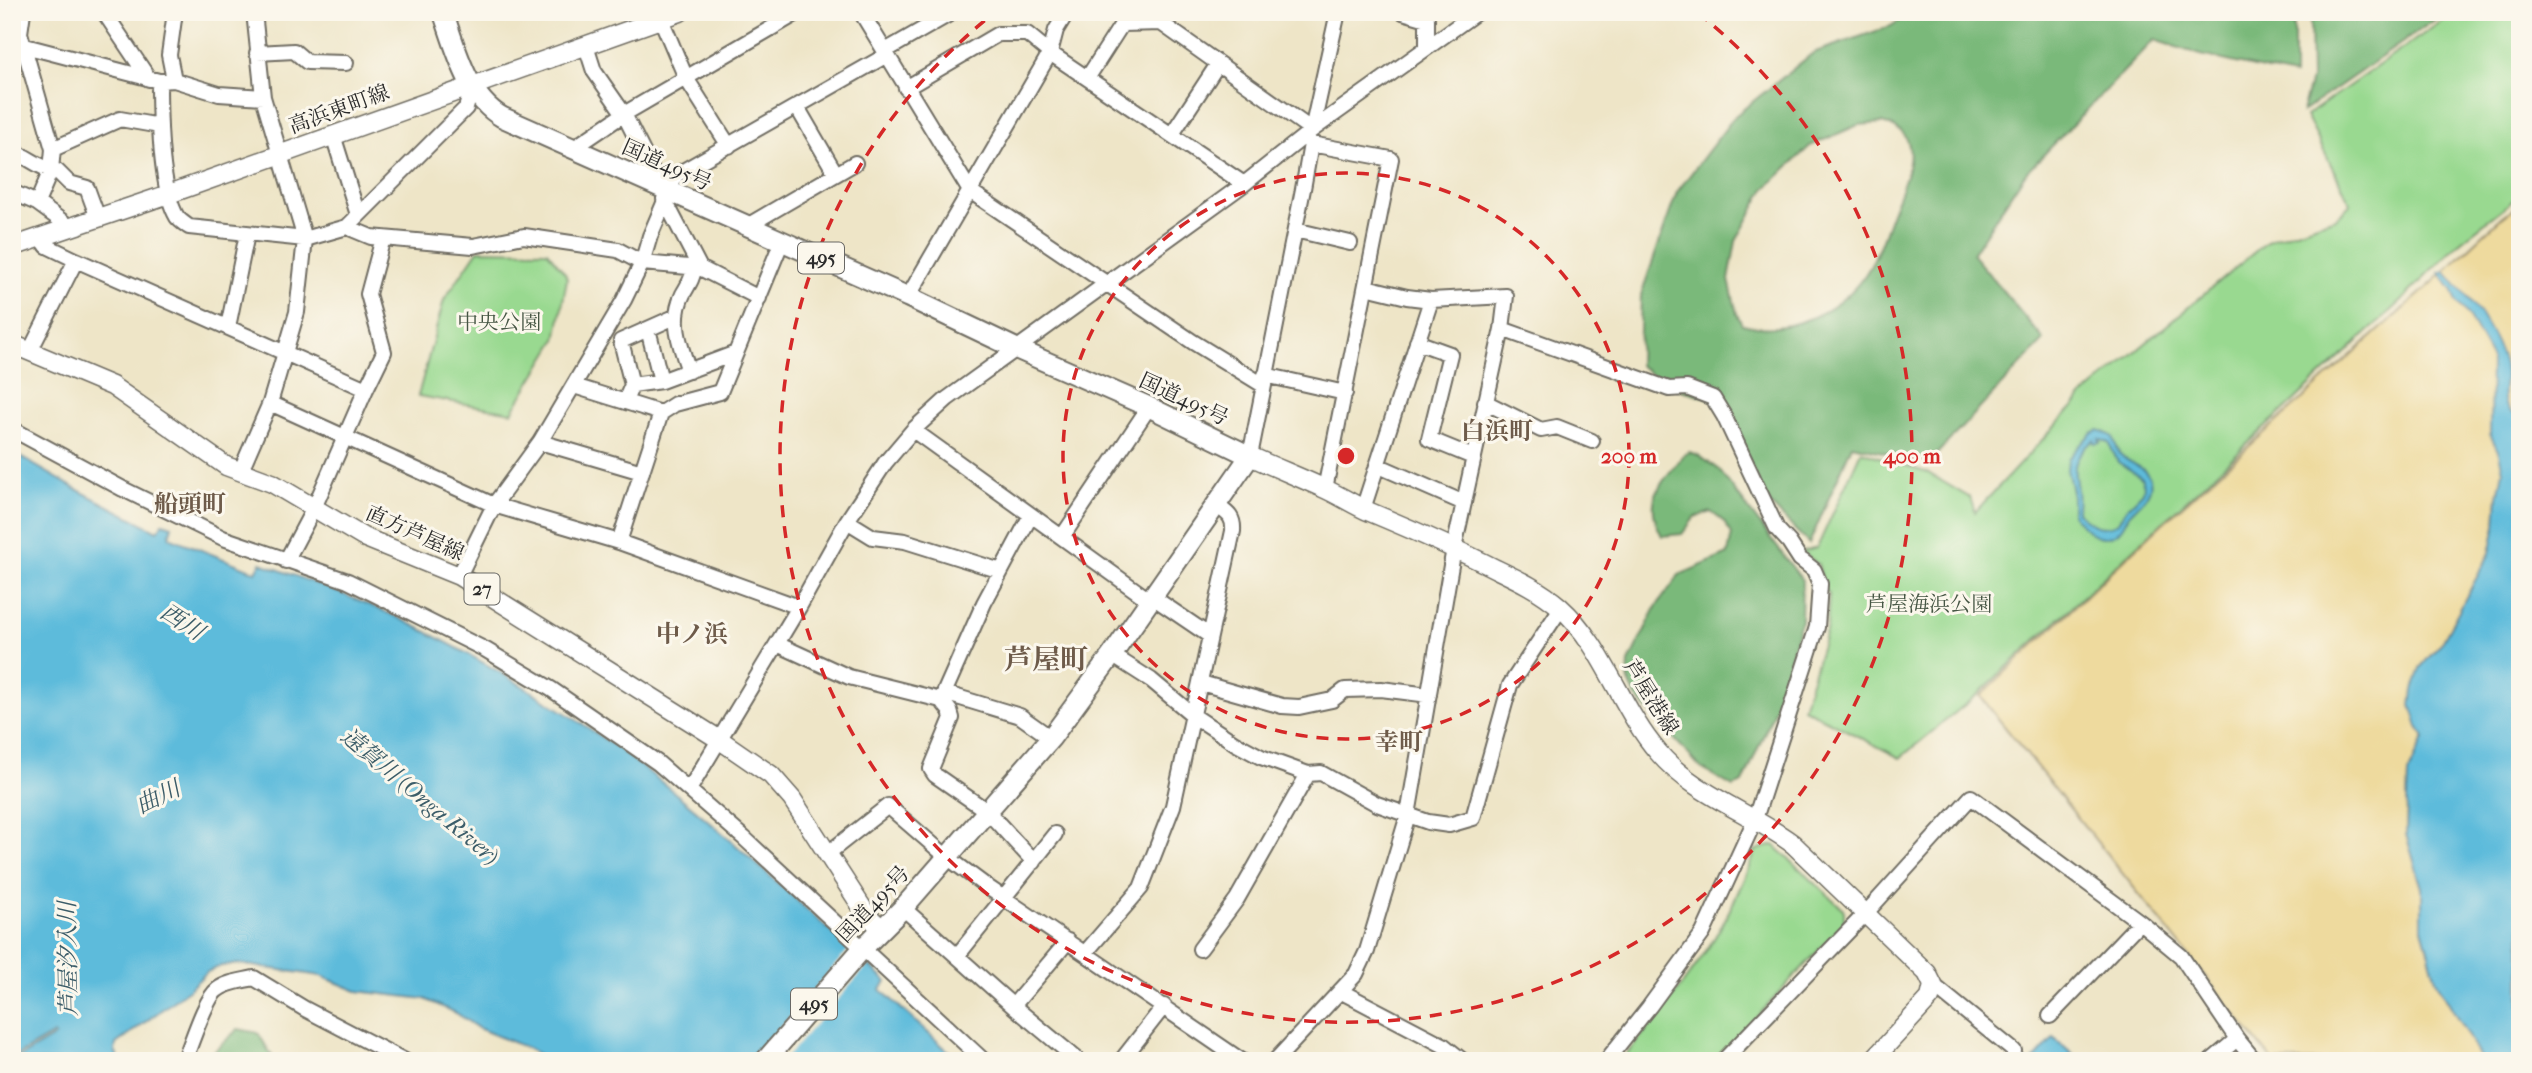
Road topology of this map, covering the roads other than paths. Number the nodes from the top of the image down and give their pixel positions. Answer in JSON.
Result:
{"nodes":[{"id":1,"x":23,"y":12,"type":"edge"},
{"id":2,"x":104,"y":12,"type":"edge"},
{"id":3,"x":175,"y":12,"type":"edge"},
{"id":4,"x":254,"y":12,"type":"edge"},
{"id":5,"x":443,"y":12,"type":"edge"},
{"id":6,"x":680,"y":12,"type":"edge"},
{"id":7,"x":799,"y":12,"type":"edge"},
{"id":8,"x":861,"y":12,"type":"edge"},
{"id":9,"x":953,"y":12,"type":"edge"},
{"id":10,"x":1068,"y":12,"type":"edge"},
{"id":11,"x":1338,"y":12,"type":"edge"},
{"id":12,"x":1403,"y":12,"type":"edge"},
{"id":13,"x":1477,"y":12,"type":"edge"},
{"id":14,"x":661,"y":19,"type":"junction"},
{"id":15,"x":17,"y":39,"type":"edge"},
{"id":16,"x":586,"y":46,"type":"junction"},
{"id":17,"x":1427,"y":46,"type":"junction"},
{"id":18,"x":257,"y":53,"type":"junction"},
{"id":19,"x":886,"y":53,"type":"junction"},
{"id":20,"x":1050,"y":53,"type":"junction"},
{"id":21,"x":346,"y":63,"type":"dead end"},
{"id":22,"x":1218,"y":64,"type":"junction"},
{"id":23,"x":1088,"y":77,"type":"junction"},
{"id":24,"x":687,"y":78,"type":"junction"},
{"id":25,"x":161,"y":80,"type":"junction"},
{"id":26,"x":472,"y":85,"type":"junction"},
{"id":27,"x":906,"y":88,"type":"junction"},
{"id":28,"x":263,"y":97,"type":"junction"},
{"id":29,"x":797,"y":107,"type":"junction"},
{"id":30,"x":624,"y":114,"type":"junction"},
{"id":31,"x":160,"y":126,"type":"junction"},
{"id":32,"x":1172,"y":134,"type":"junction"},
{"id":33,"x":333,"y":135,"type":"junction"},
{"id":34,"x":1310,"y":136,"type":"junction"},
{"id":35,"x":730,"y":146,"type":"junction"},
{"id":36,"x":574,"y":148,"type":"junction"},
{"id":37,"x":53,"y":149,"type":"junction"},
{"id":38,"x":12,"y":151,"type":"edge"},
{"id":39,"x":279,"y":155,"type":"junction"},
{"id":40,"x":855,"y":163,"type":"dead end"},
{"id":41,"x":51,"y":170,"type":"junction"},
{"id":42,"x":835,"y":174,"type":"junction"},
{"id":43,"x":1244,"y":184,"type":"junction"},
{"id":44,"x":661,"y":191,"type":"junction"},
{"id":45,"x":970,"y":191,"type":"junction"},
{"id":46,"x":12,"y":192,"type":"edge"},
{"id":47,"x":169,"y":194,"type":"junction"},
{"id":48,"x":37,"y":203,"type":"junction"},
{"id":49,"x":358,"y":215,"type":"junction"},
{"id":50,"x":98,"y":218,"type":"junction"},
{"id":51,"x":747,"y":226,"type":"junction"},
{"id":52,"x":70,"y":227,"type":"junction"},
{"id":53,"x":346,"y":227,"type":"junction"},
{"id":54,"x":1295,"y":230,"type":"junction"},
{"id":55,"x":247,"y":234,"type":"junction"},
{"id":56,"x":41,"y":236,"type":"junction"},
{"id":57,"x":383,"y":238,"type":"junction"},
{"id":58,"x":305,"y":239,"type":"junction"},
{"id":59,"x":782,"y":241,"type":"junction"},
{"id":60,"x":1350,"y":243,"type":"dead end"},
{"id":61,"x":13,"y":244,"type":"edge"},
{"id":62,"x":76,"y":260,"type":"junction"},
{"id":63,"x":642,"y":263,"type":"junction"},
{"id":64,"x":697,"y":268,"type":"junction"},
{"id":65,"x":1107,"y":283,"type":"junction"},
{"id":66,"x":1366,"y":287,"type":"junction"},
{"id":67,"x":908,"y":297,"type":"junction"},
{"id":68,"x":759,"y":298,"type":"junction"},
{"id":69,"x":1431,"y":300,"type":"junction"},
{"id":70,"x":677,"y":316,"type":"junction"},
{"id":71,"x":228,"y":327,"type":"junction"},
{"id":72,"x":648,"y":329,"type":"junction"},
{"id":73,"x":1502,"y":329,"type":"junction"},
{"id":74,"x":1417,"y":342,"type":"junction"},
{"id":75,"x":12,"y":344,"type":"edge"},
{"id":76,"x":1017,"y":349,"type":"junction"},
{"id":77,"x":30,"y":351,"type":"junction"},
{"id":78,"x":285,"y":352,"type":"junction"},
{"id":79,"x":736,"y":353,"type":"junction"},
{"id":80,"x":689,"y":371,"type":"junction"},
{"id":81,"x":1264,"y":380,"type":"junction"},
{"id":82,"x":661,"y":381,"type":"junction"},
{"id":83,"x":632,"y":385,"type":"junction"},
{"id":84,"x":574,"y":386,"type":"junction"},
{"id":85,"x":366,"y":389,"type":"junction"},
{"id":86,"x":1345,"y":393,"type":"junction"},
{"id":87,"x":625,"y":401,"type":"junction"},
{"id":88,"x":1485,"y":402,"type":"junction"},
{"id":89,"x":270,"y":403,"type":"junction"},
{"id":90,"x":1149,"y":407,"type":"junction"},
{"id":91,"x":661,"y":414,"type":"junction"},
{"id":92,"x":12,"y":429,"type":"edge"},
{"id":93,"x":914,"y":430,"type":"junction"},
{"id":94,"x":346,"y":437,"type":"junction"},
{"id":95,"x":1592,"y":441,"type":"dead end"},
{"id":96,"x":540,"y":442,"type":"junction"},
{"id":97,"x":1250,"y":456,"type":"junction"},
{"id":98,"x":1474,"y":457,"type":"junction"},
{"id":99,"x":1377,"y":465,"type":"junction"},
{"id":100,"x":241,"y":470,"type":"junction"},
{"id":101,"x":642,"y":472,"type":"junction"},
{"id":102,"x":1325,"y":489,"type":"junction"},
{"id":103,"x":1464,"y":503,"type":"junction"},
{"id":104,"x":494,"y":505,"type":"junction"},
{"id":105,"x":1216,"y":505,"type":"junction"},
{"id":106,"x":314,"y":508,"type":"junction"},
{"id":107,"x":1363,"y":509,"type":"junction"},
{"id":108,"x":1031,"y":515,"type":"junction"},
{"id":109,"x":847,"y":521,"type":"junction"},
{"id":110,"x":1062,"y":537,"type":"junction"},
{"id":111,"x":619,"y":542,"type":"junction"},
{"id":112,"x":1454,"y":548,"type":"junction"},
{"id":113,"x":286,"y":561,"type":"junction"},
{"id":114,"x":1001,"y":571,"type":"junction"},
{"id":115,"x":460,"y":576,"type":"junction"},
{"id":116,"x":1149,"y":600,"type":"junction"},
{"id":117,"x":799,"y":607,"type":"junction"},
{"id":118,"x":1561,"y":608,"type":"junction"},
{"id":119,"x":1210,"y":636,"type":"junction"},
{"id":120,"x":777,"y":644,"type":"junction"},
{"id":121,"x":1112,"y":655,"type":"junction"},
{"id":122,"x":1202,"y":683,"type":"junction"},
{"id":123,"x":1429,"y":695,"type":"junction"},
{"id":124,"x":943,"y":697,"type":"junction"},
{"id":125,"x":1194,"y":716,"type":"junction"},
{"id":126,"x":1051,"y":738,"type":"junction"},
{"id":127,"x":720,"y":740,"type":"junction"},
{"id":128,"x":1308,"y":774,"type":"junction"},
{"id":129,"x":689,"y":790,"type":"junction"},
{"id":130,"x":987,"y":811,"type":"junction"},
{"id":131,"x":1408,"y":815,"type":"junction"},
{"id":132,"x":1754,"y":822,"type":"junction"},
{"id":133,"x":1055,"y":834,"type":"dead end"},
{"id":134,"x":827,"y":854,"type":"junction"},
{"id":135,"x":947,"y":857,"type":"junction"},
{"id":136,"x":1034,"y":862,"type":"junction"},
{"id":137,"x":1005,"y":899,"type":"junction"},
{"id":138,"x":903,"y":908,"type":"junction"},
{"id":139,"x":1865,"y":914,"type":"junction"},
{"id":140,"x":2140,"y":922,"type":"junction"},
{"id":141,"x":881,"y":928,"type":"junction"},
{"id":142,"x":1068,"y":941,"type":"junction"},
{"id":143,"x":863,"y":948,"type":"junction"},
{"id":144,"x":1200,"y":949,"type":"dead end"},
{"id":145,"x":1085,"y":953,"type":"junction"},
{"id":146,"x":957,"y":956,"type":"junction"},
{"id":147,"x":1933,"y":985,"type":"junction"},
{"id":148,"x":1340,"y":991,"type":"junction"},
{"id":149,"x":1013,"y":1006,"type":"junction"},
{"id":150,"x":1164,"y":1006,"type":"junction"},
{"id":151,"x":2050,"y":1016,"type":"dead end"},
{"id":152,"x":2237,"y":1039,"type":"junction"},
{"id":153,"x":2014,"y":1051,"type":"dead end"},
{"id":154,"x":184,"y":1061,"type":"edge"},
{"id":155,"x":405,"y":1061,"type":"edge"},
{"id":156,"x":765,"y":1061,"type":"edge"},
{"id":157,"x":984,"y":1061,"type":"edge"},
{"id":158,"x":1079,"y":1061,"type":"edge"},
{"id":159,"x":1121,"y":1061,"type":"edge"},
{"id":160,"x":1242,"y":1061,"type":"edge"},
{"id":161,"x":1275,"y":1061,"type":"edge"},
{"id":162,"x":1463,"y":1061,"type":"edge"},
{"id":163,"x":1606,"y":1061,"type":"edge"},
{"id":164,"x":1723,"y":1061,"type":"edge"},
{"id":165,"x":1872,"y":1061,"type":"edge"},
{"id":166,"x":2211,"y":1061,"type":"edge"},
{"id":167,"x":2255,"y":1061,"type":"edge"}],
"edges":[{"from":1,"to":15,"type":"street"},
{"from":2,"to":25,"type":"street"},
{"from":3,"to":25,"type":"street"},
{"from":4,"to":18,"type":"street"},
{"from":5,"to":26,"type":"highway","name":"国道495号","number":"495"},
{"from":6,"to":14,"type":"main road","name":"高浜東町線"},
{"from":7,"to":24,"type":"street"},
{"from":8,"to":19,"type":"street"},
{"from":9,"to":19,"type":"street"},
{"from":10,"to":20,"type":"street"},
{"from":11,"to":34,"type":"street"},
{"from":12,"to":17,"type":"street"},
{"from":13,"to":17,"type":"street"},
{"from":14,"to":16,"type":"main road","name":"高浜東町線"},
{"from":14,"to":24,"type":"street"},
{"from":15,"to":25,"type":"street"},
{"from":15,"to":37,"type":"street"},
{"from":16,"to":26,"type":"main road","name":"高浜東町線"},
{"from":16,"to":30,"type":"street"},
{"from":17,"to":34,"type":"street"},
{"from":18,"to":21,"type":"street"},
{"from":18,"to":28,"type":"street"},
{"from":19,"to":27,"type":"street"},
{"from":19,"to":29,"type":"street"},
{"from":20,"to":23,"type":"street"},
{"from":20,"to":27,"type":"street"},
{"from":20,"to":45,"type":"street"},
{"from":22,"to":23,"type":"street"},
{"from":22,"to":32,"type":"street"},
{"from":22,"to":34,"type":"street"},
{"from":23,"to":32,"type":"street"},
{"from":24,"to":30,"type":"street"},
{"from":24,"to":35,"type":"street"},
{"from":25,"to":28,"type":"street"},
{"from":25,"to":31,"type":"street"},
{"from":26,"to":33,"type":"main road","name":"高浜東町線"},
{"from":26,"to":36,"type":"highway","name":"国道495号","number":"495"},
{"from":26,"to":49,"type":"street"},
{"from":27,"to":45,"type":"street"},
{"from":28,"to":39,"type":"street"},
{"from":29,"to":35,"type":"street"},
{"from":29,"to":42,"type":"street"},
{"from":30,"to":36,"type":"street"},
{"from":30,"to":44,"type":"street"},
{"from":31,"to":37,"type":"street"},
{"from":31,"to":47,"type":"street"},
{"from":32,"to":43,"type":"street"},
{"from":33,"to":39,"type":"main road","name":"高浜東町線"},
{"from":33,"to":49,"type":"street"},
{"from":34,"to":43,"type":"street"},
{"from":34,"to":54,"type":"street"},
{"from":34,"to":66,"type":"street"},
{"from":35,"to":44,"type":"street"},
{"from":36,"to":44,"type":"highway","name":"国道495号","number":"495"},
{"from":37,"to":41,"type":"street"},
{"from":38,"to":41,"type":"street"},
{"from":39,"to":47,"type":"main road","name":"高浜東町線"},
{"from":39,"to":58,"type":"street"},
{"from":40,"to":42,"type":"street"},
{"from":41,"to":48,"type":"street"},
{"from":41,"to":50,"type":"street"},
{"from":42,"to":51,"type":"street"},
{"from":43,"to":65,"type":"street"},
{"from":44,"to":51,"type":"highway","name":"国道495号","number":"495"},
{"from":44,"to":63,"type":"street"},
{"from":44,"to":64,"type":"street"},
{"from":45,"to":65,"type":"street"},
{"from":45,"to":67,"type":"street"},
{"from":46,"to":48,"type":"street"},
{"from":47,"to":50,"type":"main road","name":"高浜東町線"},
{"from":47,"to":55,"type":"street"},
{"from":48,"to":52,"type":"street"},
{"from":49,"to":53,"type":"street"},
{"from":50,"to":52,"type":"main road","name":"高浜東町線"},
{"from":51,"to":59,"type":"highway","name":"国道495号","number":"495"},
{"from":52,"to":56,"type":"main road","name":"高浜東町線"},
{"from":53,"to":57,"type":"street"},
{"from":53,"to":58,"type":"street"},
{"from":54,"to":60,"type":"street"},
{"from":54,"to":81,"type":"street"},
{"from":55,"to":58,"type":"street"},
{"from":55,"to":71,"type":"street"},
{"from":56,"to":61,"type":"main road","name":"高浜東町線"},
{"from":56,"to":62,"type":"street"},
{"from":57,"to":63,"type":"street"},
{"from":57,"to":85,"type":"street"},
{"from":58,"to":78,"type":"street"},
{"from":59,"to":67,"type":"highway","name":"国道495号","number":"495"},
{"from":59,"to":68,"type":"street"},
{"from":62,"to":71,"type":"street"},
{"from":62,"to":77,"type":"street"},
{"from":63,"to":64,"type":"street"},
{"from":63,"to":84,"type":"street"},
{"from":64,"to":68,"type":"street"},
{"from":64,"to":70,"type":"street"},
{"from":65,"to":76,"type":"street"},
{"from":65,"to":81,"type":"street"},
{"from":66,"to":69,"type":"street"},
{"from":66,"to":86,"type":"street"},
{"from":67,"to":76,"type":"highway","name":"国道495号","number":"495"},
{"from":68,"to":79,"type":"street"},
{"from":69,"to":73,"type":"street"},
{"from":69,"to":74,"type":"street"},
{"from":70,"to":72,"type":"street"},
{"from":70,"to":80,"type":"street"},
{"from":71,"to":78,"type":"street"},
{"from":72,"to":82,"type":"street"},
{"from":72,"to":83,"type":"street"},
{"from":73,"to":88,"type":"street"},
{"from":73,"to":132,"type":"street"},
{"from":74,"to":98,"type":"street"},
{"from":74,"to":99,"type":"street"},
{"from":75,"to":77,"type":"main road","name":"直方芦屋線","number":"27"},
{"from":76,"to":90,"type":"highway","name":"国道495号","number":"495"},
{"from":76,"to":93,"type":"street"},
{"from":77,"to":100,"type":"main road","name":"直方芦屋線","number":"27"},
{"from":78,"to":85,"type":"street"},
{"from":78,"to":89,"type":"street"},
{"from":79,"to":80,"type":"street"},
{"from":79,"to":91,"type":"street"},
{"from":80,"to":82,"type":"street"},
{"from":81,"to":86,"type":"street"},
{"from":81,"to":97,"type":"street"},
{"from":82,"to":83,"type":"street"},
{"from":83,"to":87,"type":"street"},
{"from":84,"to":87,"type":"street"},
{"from":84,"to":96,"type":"street"},
{"from":85,"to":94,"type":"street"},
{"from":86,"to":102,"type":"street"},
{"from":87,"to":91,"type":"street"},
{"from":88,"to":95,"type":"street"},
{"from":88,"to":98,"type":"street"},
{"from":89,"to":94,"type":"street"},
{"from":89,"to":100,"type":"street"},
{"from":90,"to":97,"type":"highway","name":"国道495号","number":"495"},
{"from":90,"to":110,"type":"street"},
{"from":91,"to":101,"type":"street"},
{"from":92,"to":113,"type":"street"},
{"from":93,"to":108,"type":"street"},
{"from":93,"to":109,"type":"street"},
{"from":94,"to":104,"type":"street"},
{"from":94,"to":106,"type":"street"},
{"from":96,"to":101,"type":"street"},
{"from":96,"to":104,"type":"street"},
{"from":97,"to":102,"type":"main road","name":"芦屋港線"},
{"from":97,"to":105,"type":"highway","name":"国道495号","number":"495"},
{"from":98,"to":103,"type":"street"},
{"from":99,"to":103,"type":"street"},
{"from":99,"to":107,"type":"street"},
{"from":100,"to":106,"type":"main road","name":"直方芦屋線","number":"27"},
{"from":101,"to":111,"type":"street"},
{"from":102,"to":107,"type":"main road","name":"芦屋港線"},
{"from":103,"to":112,"type":"street"},
{"from":104,"to":111,"type":"street"},
{"from":104,"to":115,"type":"street"},
{"from":105,"to":116,"type":"highway","name":"国道495号","number":"495"},
{"from":105,"to":119,"type":"street"},
{"from":106,"to":113,"type":"street"},
{"from":106,"to":115,"type":"main road","name":"直方芦屋線","number":"27"},
{"from":107,"to":112,"type":"main road","name":"芦屋港線"},
{"from":108,"to":110,"type":"street"},
{"from":108,"to":114,"type":"street"},
{"from":109,"to":114,"type":"street"},
{"from":109,"to":117,"type":"street"},
{"from":110,"to":116,"type":"street"},
{"from":111,"to":117,"type":"street"},
{"from":112,"to":118,"type":"main road","name":"芦屋港線"},
{"from":112,"to":123,"type":"street"},
{"from":113,"to":129,"type":"street"},
{"from":114,"to":124,"type":"street"},
{"from":115,"to":127,"type":"main road","name":"直方芦屋線","number":"27"},
{"from":116,"to":119,"type":"street"},
{"from":116,"to":121,"type":"highway","name":"国道495号","number":"495"},
{"from":117,"to":120,"type":"street"},
{"from":118,"to":131,"type":"street"},
{"from":118,"to":132,"type":"main road","name":"芦屋港線"},
{"from":119,"to":122,"type":"street"},
{"from":120,"to":124,"type":"street"},
{"from":120,"to":127,"type":"street"},
{"from":121,"to":125,"type":"street"},
{"from":121,"to":126,"type":"highway","name":"国道495号","number":"495"},
{"from":122,"to":123,"type":"street"},
{"from":122,"to":125,"type":"street"},
{"from":123,"to":131,"type":"street"},
{"from":124,"to":126,"type":"street"},
{"from":124,"to":130,"type":"street"},
{"from":125,"to":128,"type":"street"},
{"from":125,"to":145,"type":"street"},
{"from":126,"to":130,"type":"highway","name":"国道495号","number":"495"},
{"from":127,"to":129,"type":"street"},
{"from":127,"to":134,"type":"main road","name":"直方芦屋線","number":"27"},
{"from":128,"to":131,"type":"street"},
{"from":128,"to":144,"type":"street"},
{"from":129,"to":143,"type":"street"},
{"from":130,"to":135,"type":"highway","name":"国道495号","number":"495"},
{"from":130,"to":136,"type":"street"},
{"from":131,"to":148,"type":"street"},
{"from":132,"to":139,"type":"main road","name":"芦屋港線"},
{"from":132,"to":163,"type":"street"},
{"from":133,"to":136,"type":"street"},
{"from":134,"to":135,"type":"street"},
{"from":134,"to":141,"type":"main road","name":"直方芦屋線","number":"27"},
{"from":135,"to":137,"type":"street"},
{"from":135,"to":138,"type":"highway","name":"国道495号","number":"495"},
{"from":136,"to":137,"type":"street"},
{"from":137,"to":142,"type":"street"},
{"from":137,"to":146,"type":"street"},
{"from":138,"to":141,"type":"highway","name":"国道495号","number":"495"},
{"from":138,"to":146,"type":"street"},
{"from":139,"to":140,"type":"street"},
{"from":139,"to":147,"type":"main road","name":"芦屋港線"},
{"from":139,"to":164,"type":"street"},
{"from":140,"to":151,"type":"street"},
{"from":140,"to":152,"type":"street"},
{"from":141,"to":143,"type":"highway","name":"国道495号","number":"495"},
{"from":142,"to":145,"type":"street"},
{"from":142,"to":149,"type":"street"},
{"from":143,"to":156,"type":"highway","name":"国道495号","number":"495"},
{"from":143,"to":157,"type":"street"},
{"from":145,"to":150,"type":"street"},
{"from":146,"to":149,"type":"street"},
{"from":147,"to":153,"type":"street"},
{"from":147,"to":165,"type":"main road"},
{"from":148,"to":161,"type":"street"},
{"from":148,"to":162,"type":"street"},
{"from":149,"to":158,"type":"street"},
{"from":150,"to":159,"type":"street"},
{"from":150,"to":160,"type":"street"},
{"from":152,"to":166,"type":"street"},
{"from":152,"to":167,"type":"street"},
{"from":154,"to":155,"type":"street"}]}
